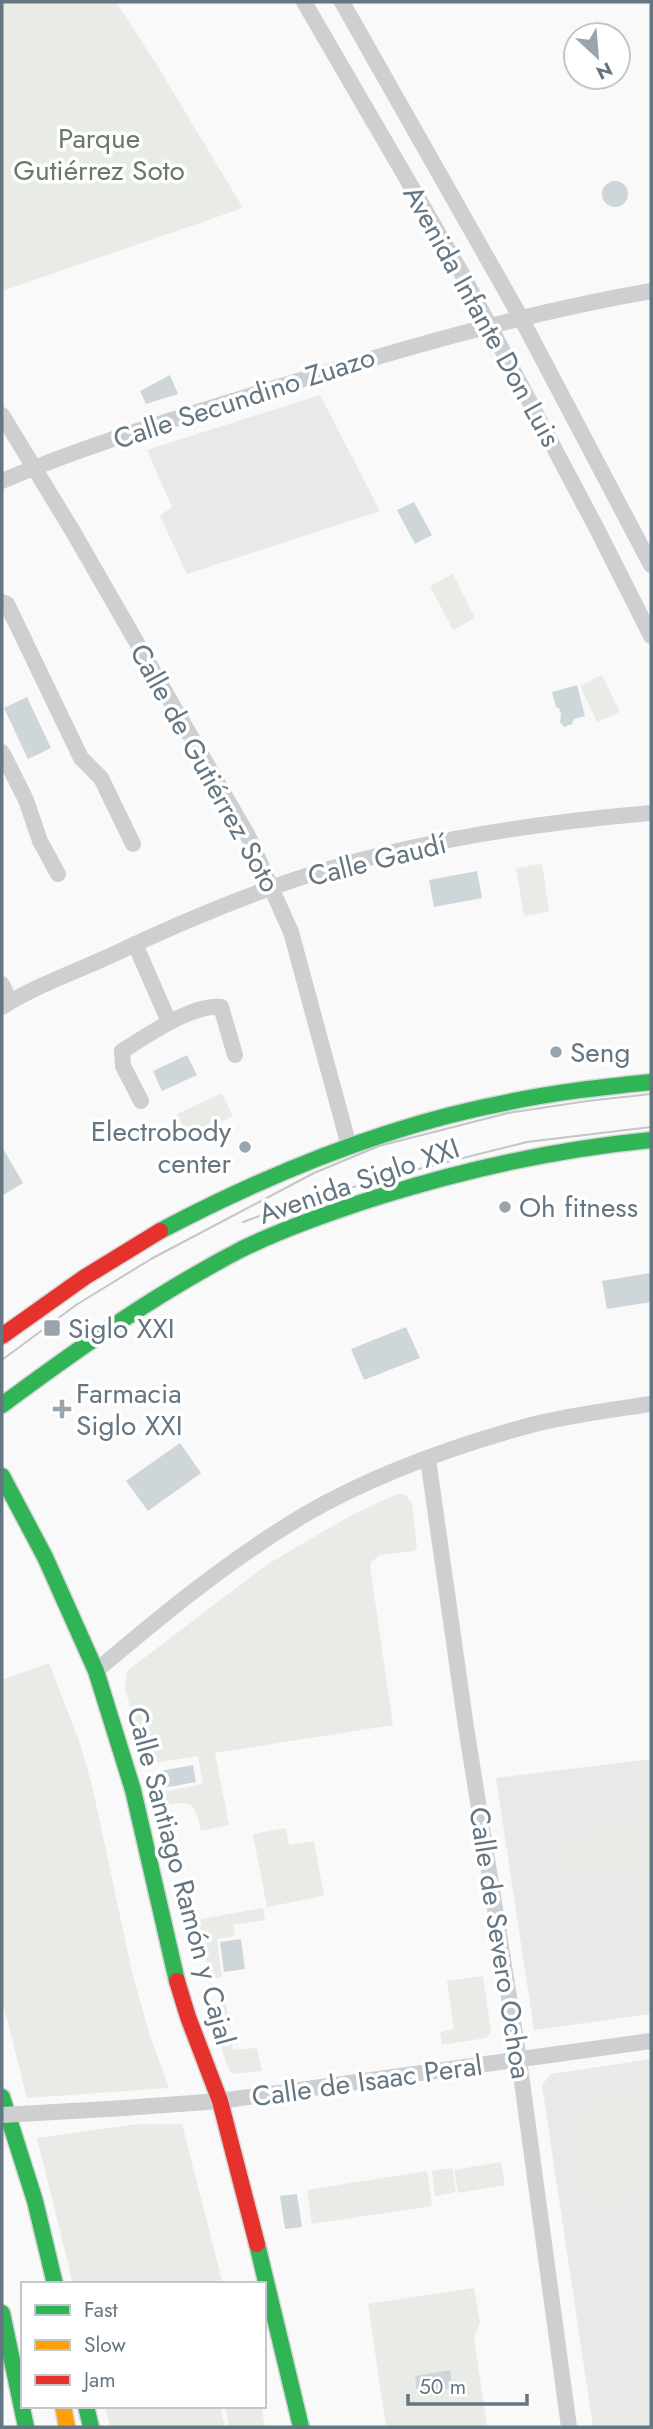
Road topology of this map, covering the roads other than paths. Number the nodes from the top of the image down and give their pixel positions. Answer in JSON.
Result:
{"nodes":[{"id":1,"x":304,"y":2,"type":"edge"},
{"id":2,"x":342,"y":2,"type":"edge"},
{"id":3,"x":651,"y":291,"type":"edge"},
{"id":4,"x":521,"y":318,"type":"junction"},
{"id":5,"x":489,"y":326,"type":"junction"},
{"id":6,"x":2,"y":415,"type":"edge"},
{"id":7,"x":34,"y":467,"type":"junction"},
{"id":8,"x":2,"y":481,"type":"edge"},
{"id":9,"x":651,"y":565,"type":"edge"},
{"id":10,"x":2,"y":602,"type":"edge"},
{"id":11,"x":651,"y":636,"type":"edge"},
{"id":12,"x":2,"y":752,"type":"edge"},
{"id":13,"x":651,"y":813,"type":"edge"},
{"id":14,"x":133,"y":844,"type":"dead end"},
{"id":15,"x":58,"y":874,"type":"dead end"},
{"id":16,"x":273,"y":887,"type":"junction"},
{"id":17,"x":135,"y":944,"type":"junction"},
{"id":18,"x":2,"y":984,"type":"edge"},
{"id":19,"x":6,"y":1004,"type":"edge"},
{"id":20,"x":169,"y":1022,"type":"junction"},
{"id":21,"x":235,"y":1055,"type":"dead end"},
{"id":22,"x":651,"y":1082,"type":"edge"},
{"id":23,"x":141,"y":1101,"type":"dead end"},
{"id":24,"x":651,"y":1140,"type":"edge"},
{"id":25,"x":349,"y":1146,"type":"junction"},
{"id":26,"x":2,"y":1336,"type":"edge"},
{"id":27,"x":651,"y":1404,"type":"edge"},
{"id":28,"x":2,"y":1405,"type":"edge"},
{"id":29,"x":428,"y":1459,"type":"junction"},
{"id":30,"x":2,"y":1476,"type":"edge"},
{"id":31,"x":96,"y":1671,"type":"junction"},
{"id":32,"x":651,"y":2041,"type":"edge"},
{"id":33,"x":519,"y":2060,"type":"junction"},
{"id":34,"x":2,"y":2097,"type":"edge"},
{"id":35,"x":220,"y":2101,"type":"junction"},
{"id":36,"x":2,"y":2115,"type":"edge"},
{"id":37,"x":2,"y":2124,"type":"edge"},
{"id":38,"x":27,"y":2202,"type":"junction"},
{"id":39,"x":54,"y":2282,"type":"edge"},
{"id":40,"x":66,"y":2282,"type":"edge"},
{"id":41,"x":2,"y":2313,"type":"edge"},
{"id":42,"x":21,"y":2403,"type":"edge"},
{"id":43,"x":22,"y":2408,"type":"edge"},
{"id":44,"x":63,"y":2408,"type":"edge"},
{"id":45,"x":86,"y":2408,"type":"edge"},
{"id":46,"x":97,"y":2408,"type":"edge"},
{"id":47,"x":26,"y":2427,"type":"edge"},
{"id":48,"x":68,"y":2427,"type":"edge"},
{"id":49,"x":91,"y":2427,"type":"edge"},
{"id":50,"x":102,"y":2427,"type":"edge"},
{"id":51,"x":301,"y":2427,"type":"edge"},
{"id":52,"x":569,"y":2427,"type":"edge"}],
"edges":[{"from":1,"to":5,"type":"street","name":"Avenida Infante Don Luis"},
{"from":2,"to":4,"type":"street","name":"Avenida Infante Don Luis"},
{"from":3,"to":4,"type":"street","name":"Calle Secundino Zuazo"},
{"from":4,"to":5,"type":"street","name":"Calle Secundino Zuazo"},
{"from":4,"to":9,"type":"street","name":"Avenida Infante Don Luis"},
{"from":5,"to":7,"type":"street","name":"Calle Secundino Zuazo"},
{"from":5,"to":11,"type":"street","name":"Avenida Infante Don Luis"},
{"from":6,"to":7,"type":"street","name":"Calle de Gutiérrez Soto"},
{"from":7,"to":8,"type":"street","name":"Calle Secundino Zuazo"},
{"from":7,"to":16,"type":"street","name":"Calle de Gutiérrez Soto"},
{"from":10,"to":14,"type":"street"},
{"from":12,"to":15,"type":"street"},
{"from":13,"to":16,"type":"street","name":"Calle Gaudí"},
{"from":16,"to":17,"type":"street","name":"Calle Gaudí"},
{"from":16,"to":25,"type":"street","name":"Calle de Gutiérrez Soto"},
{"from":17,"to":19,"type":"street","name":"Calle Gaudí"},
{"from":17,"to":20,"type":"street"},
{"from":18,"to":19,"type":"street"},
{"from":20,"to":21,"type":"street"},
{"from":20,"to":23,"type":"street"},
{"from":22,"to":25,"type":"main road","name":"Avenida Siglo XXI"},
{"from":24,"to":28,"type":"main road","name":"Avenida Siglo XXI"},
{"from":25,"to":26,"type":"main road","name":"Avenida Siglo XXI"},
{"from":27,"to":29,"type":"street"},
{"from":29,"to":31,"type":"street"},
{"from":29,"to":33,"type":"street","name":"Calle de Severo Ochoa"},
{"from":30,"to":31,"type":"main road","name":"Calle Santiago Ramón y Cajal"},
{"from":31,"to":35,"type":"main road","name":"Calle Santiago Ramón y Cajal"},
{"from":32,"to":33,"type":"street","name":"Calle de Isaac Peral"},
{"from":33,"to":35,"type":"street","name":"Calle de Isaac Peral"},
{"from":33,"to":52,"type":"street","name":"Calle de Severo Ochoa"},
{"from":34,"to":38,"type":"main road"},
{"from":35,"to":36,"type":"street","name":"Calle de Isaac Peral","bridge":true},
{"from":35,"to":51,"type":"main road","name":"Calle Santiago Ramón y Cajal"},
{"from":37,"to":38,"type":"main road"},
{"from":38,"to":39,"type":"main road"},
{"from":38,"to":40,"type":"main road"},
{"from":41,"to":42,"type":"main road"},
{"from":43,"to":47,"type":"main road"},
{"from":44,"to":48,"type":"main road"},
{"from":45,"to":49,"type":"main road"},
{"from":46,"to":50,"type":"main road"}]}
